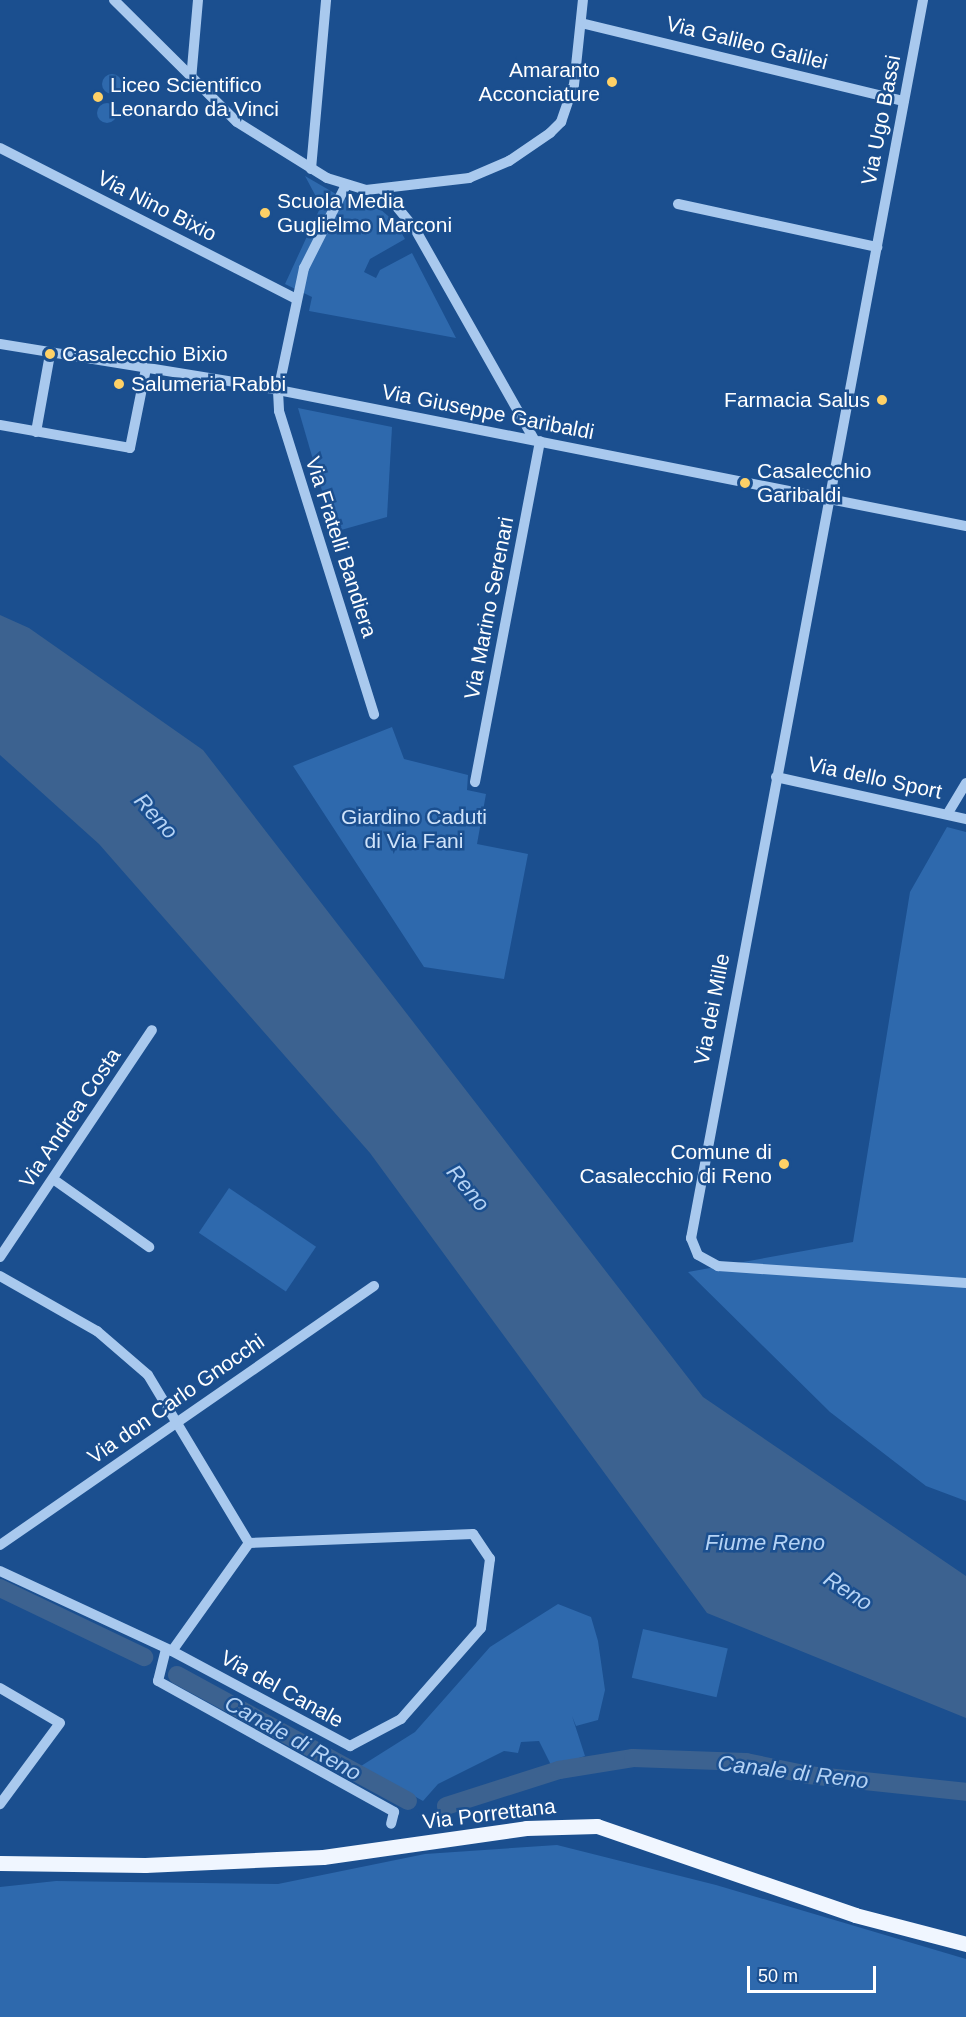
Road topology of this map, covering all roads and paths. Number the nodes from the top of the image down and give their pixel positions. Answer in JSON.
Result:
{"nodes":[{"id":1,"x":114,"y":0,"type":"edge"},
{"id":2,"x":198,"y":0,"type":"edge"},
{"id":3,"x":326,"y":0,"type":"edge"},
{"id":4,"x":583,"y":0,"type":"edge"},
{"id":5,"x":924,"y":0,"type":"edge"},
{"id":6,"x":581,"y":23,"type":"junction"},
{"id":7,"x":192,"y":80,"type":"junction"},
{"id":8,"x":904,"y":101,"type":"junction"},
{"id":9,"x":0,"y":148,"type":"edge"},
{"id":10,"x":311,"y":169,"type":"junction"},
{"id":11,"x":345,"y":187,"type":"junction"},
{"id":12,"x":383,"y":190,"type":"junction"},
{"id":13,"x":678,"y":204,"type":"dead end"},
{"id":14,"x":877,"y":247,"type":"junction"},
{"id":15,"x":296,"y":299,"type":"junction"},
{"id":16,"x":0,"y":344,"type":"edge"},
{"id":17,"x":50,"y":354,"type":"junction"},
{"id":18,"x":146,"y":369,"type":"junction"},
{"id":19,"x":278,"y":391,"type":"junction"},
{"id":20,"x":0,"y":425,"type":"edge"},
{"id":21,"x":36,"y":432,"type":"junction"},
{"id":22,"x":537,"y":440,"type":"junction"},
{"id":23,"x":830,"y":502,"type":"junction"},
{"id":24,"x":966,"y":526,"type":"edge"},
{"id":25,"x":374,"y":714,"type":"dead end"},
{"id":26,"x":776,"y":777,"type":"junction"},
{"id":27,"x":475,"y":782,"type":"dead end"},
{"id":28,"x":966,"y":783,"type":"edge"},
{"id":29,"x":948,"y":813,"type":"junction"},
{"id":30,"x":966,"y":819,"type":"edge"},
{"id":31,"x":152,"y":1030,"type":"dead end"},
{"id":32,"x":53,"y":1179,"type":"junction"},
{"id":33,"x":149,"y":1247,"type":"dead end"},
{"id":34,"x":0,"y":1257,"type":"edge"},
{"id":35,"x":0,"y":1276,"type":"edge"},
{"id":36,"x":964,"y":1283,"type":"edge"},
{"id":37,"x":375,"y":1286,"type":"dead end"},
{"id":38,"x":178,"y":1420,"type":"junction"},
{"id":39,"x":249,"y":1543,"type":"junction"},
{"id":40,"x":0,"y":1545,"type":"edge"},
{"id":41,"x":0,"y":1571,"type":"edge"},
{"id":42,"x":169,"y":1650,"type":"junction"},
{"id":43,"x":0,"y":1688,"type":"edge"},
{"id":44,"x":0,"y":1804,"type":"edge"},
{"id":45,"x":391,"y":1824,"type":"dead end"},
{"id":46,"x":0,"y":1863,"type":"edge"},
{"id":47,"x":966,"y":1944,"type":"edge"}],
"edges":[{"from":1,"to":7,"type":"street"},
{"from":2,"to":7,"type":"street"},
{"from":3,"to":10,"type":"street"},
{"from":4,"to":6,"type":"street"},
{"from":5,"to":8,"type":"street","name":"Via Ugo Bassi"},
{"from":6,"to":8,"type":"street","name":"Via Galileo Galilei"},
{"from":6,"to":12,"type":"street"},
{"from":7,"to":10,"type":"street"},
{"from":8,"to":14,"type":"street","name":"Via Ugo Bassi"},
{"from":9,"to":15,"type":"street","name":"Via Nino Bixio"},
{"from":10,"to":11,"type":"street"},
{"from":11,"to":12,"type":"street"},
{"from":11,"to":15,"type":"street","name":"Via Fratelli Bandiera"},
{"from":12,"to":22,"type":"street"},
{"from":13,"to":14,"type":"street"},
{"from":14,"to":23,"type":"street","name":"Via Ugo Bassi"},
{"from":15,"to":19,"type":"street","name":"Via Fratelli Bandiera"},
{"from":16,"to":17,"type":"street","name":"Via Giuseppe Garibaldi"},
{"from":17,"to":18,"type":"street","name":"Via Giuseppe Garibaldi"},
{"from":17,"to":21,"type":"street"},
{"from":18,"to":19,"type":"street","name":"Via Giuseppe Garibaldi"},
{"from":18,"to":21,"type":"street"},
{"from":19,"to":22,"type":"street","name":"Via Giuseppe Garibaldi"},
{"from":19,"to":25,"type":"street","name":"Via Fratelli Bandiera"},
{"from":20,"to":21,"type":"street"},
{"from":22,"to":23,"type":"street","name":"Via Giuseppe Garibaldi"},
{"from":22,"to":27,"type":"street","name":"Via Marino Serenari"},
{"from":23,"to":24,"type":"street","name":"Via Giuseppe Garibaldi"},
{"from":23,"to":26,"type":"street","name":"Via dei Mille"},
{"from":26,"to":29,"type":"street","name":"Via dello Sport"},
{"from":26,"to":36,"type":"street","name":"Via dei Mille"},
{"from":28,"to":29,"type":"street"},
{"from":29,"to":30,"type":"street","name":"Via dello Sport"},
{"from":31,"to":32,"type":"street","name":"Via Andrea Costa"},
{"from":32,"to":33,"type":"street"},
{"from":32,"to":34,"type":"street","name":"Via Andrea Costa"},
{"from":35,"to":38,"type":"street"},
{"from":37,"to":38,"type":"street","name":"Via don Carlo Gnocchi"},
{"from":38,"to":39,"type":"street"},
{"from":38,"to":40,"type":"street","name":"Via don Carlo Gnocchi"},
{"from":39,"to":42,"type":"street"},
{"from":39,"to":42,"type":"street","name":"Via del Canale"},
{"from":41,"to":42,"type":"street","name":"Via del Canale"},
{"from":42,"to":45,"type":"street"},
{"from":43,"to":44,"type":"street"},
{"from":46,"to":47,"type":"main road","name":"Via Porrettana"}]}
